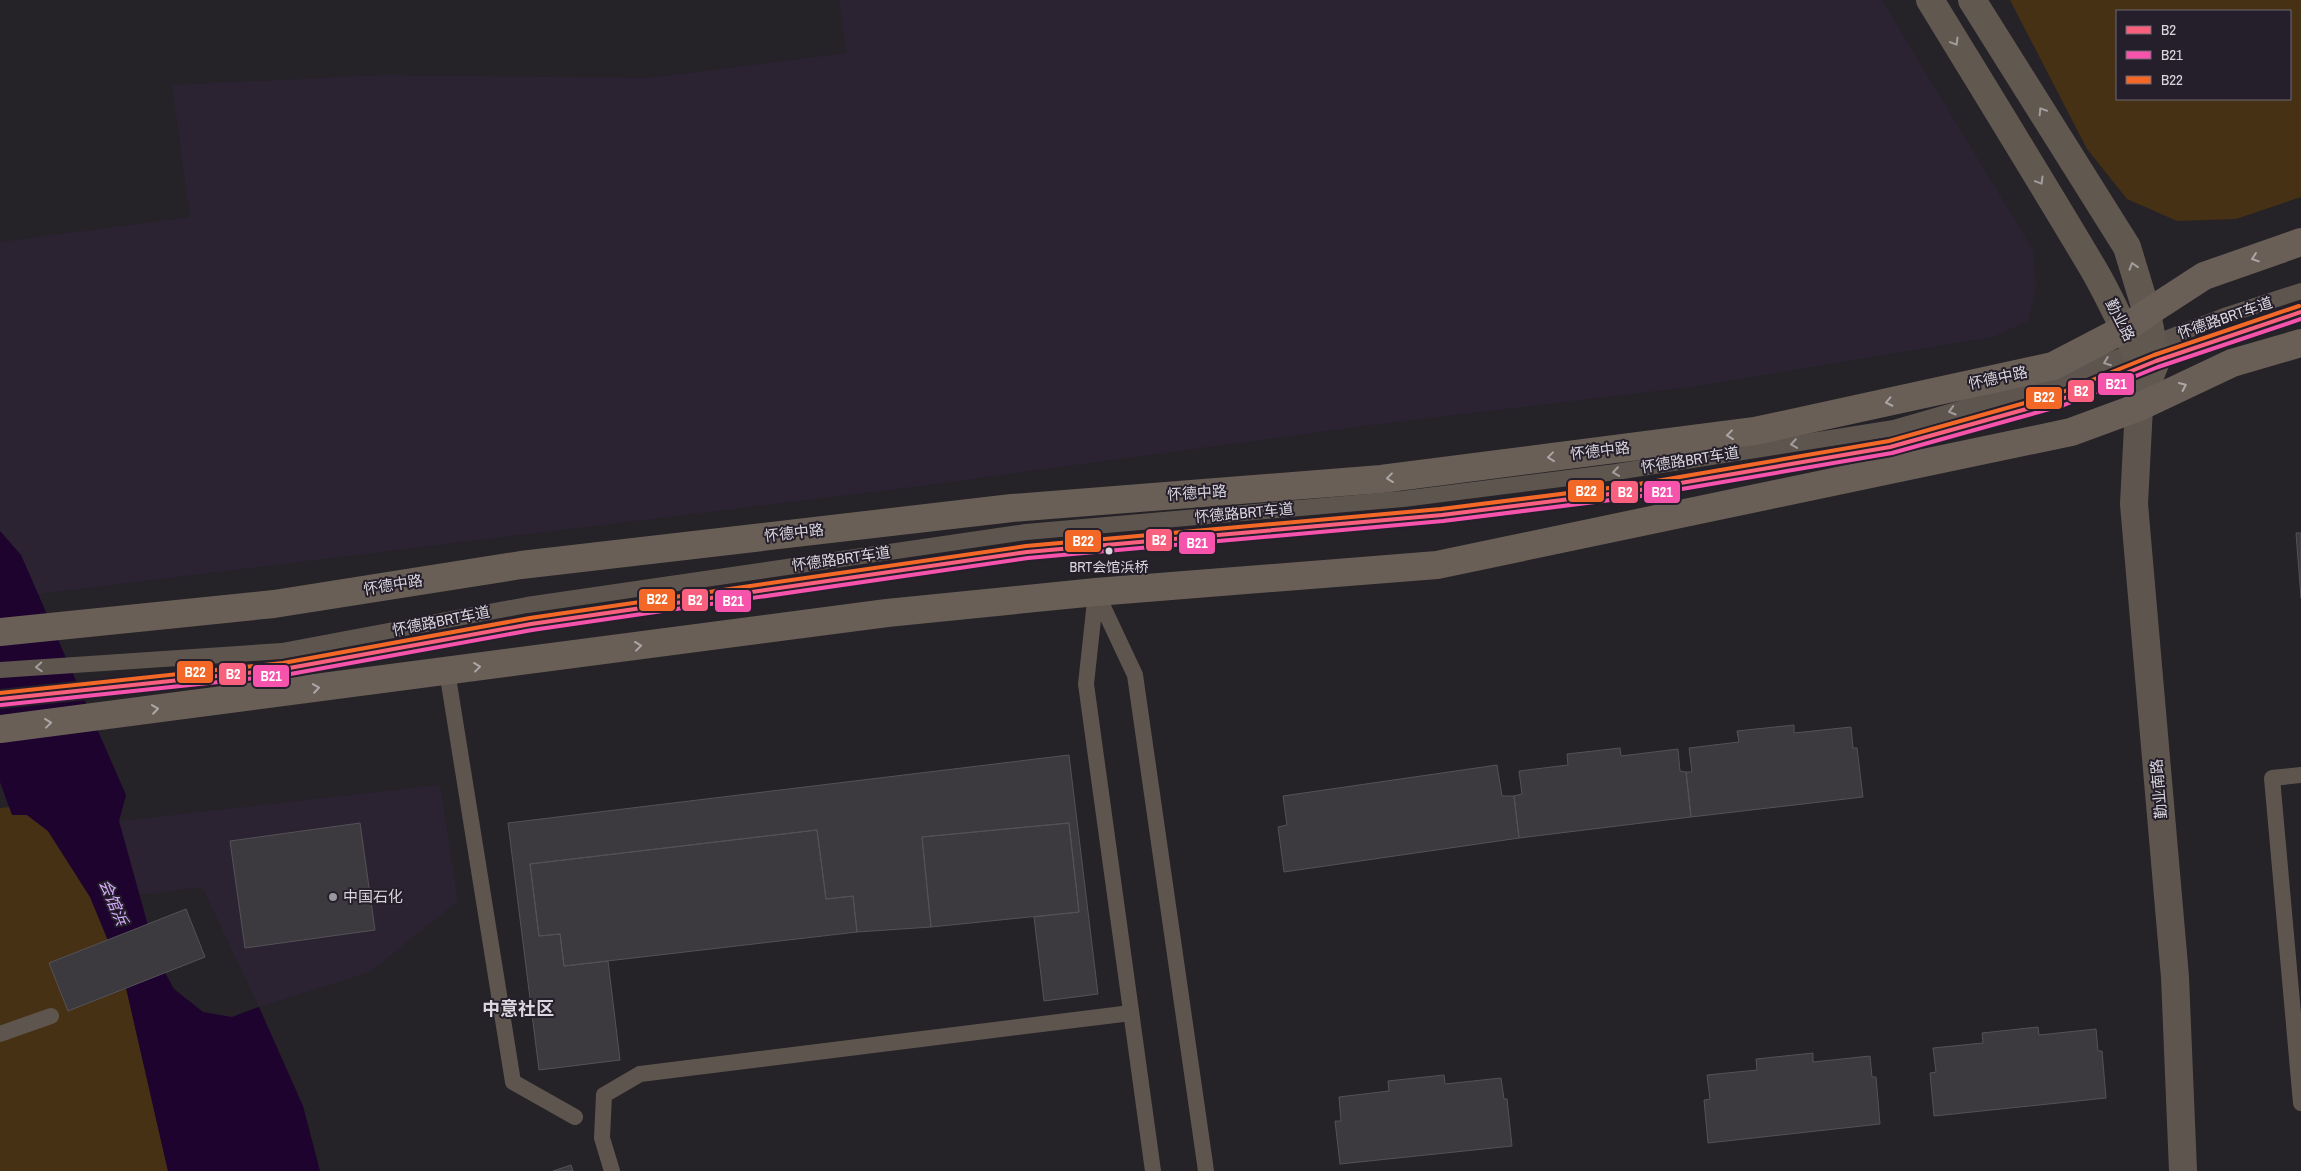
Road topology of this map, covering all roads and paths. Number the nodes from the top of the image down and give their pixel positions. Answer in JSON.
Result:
{"nodes":[{"id":1,"x":1930,"y":0,"type":"edge"},
{"id":2,"x":1972,"y":0,"type":"edge"},
{"id":3,"x":2301,"y":242,"type":"edge"},
{"id":4,"x":2301,"y":291,"type":"edge"},
{"id":5,"x":2301,"y":312,"type":"edge"},
{"id":6,"x":2301,"y":343,"type":"edge"},
{"id":7,"x":2144,"y":344,"type":"junction"},
{"id":8,"x":2138,"y":407,"type":"junction"},
{"id":9,"x":1096,"y":592,"type":"junction"},
{"id":10,"x":0,"y":632,"type":"edge"},
{"id":11,"x":0,"y":670,"type":"edge"},
{"id":12,"x":447,"y":671,"type":"junction"},
{"id":13,"x":0,"y":699,"type":"edge"},
{"id":14,"x":0,"y":729,"type":"edge"},
{"id":15,"x":2301,"y":775,"type":"edge"},
{"id":16,"x":1131,"y":1013,"type":"junction"},
{"id":17,"x":51,"y":1016,"type":"dead end"},
{"id":18,"x":0,"y":1034,"type":"edge"},
{"id":19,"x":2301,"y":1103,"type":"edge"},
{"id":20,"x":575,"y":1117,"type":"dead end"},
{"id":21,"x":612,"y":1171,"type":"edge"},
{"id":22,"x":1153,"y":1171,"type":"edge"},
{"id":23,"x":1206,"y":1171,"type":"edge"},
{"id":24,"x":2182,"y":1171,"type":"edge"}],
"edges":[{"from":1,"to":7,"type":"main road","name":"勤业路","one_way":true},
{"from":7,"to":2,"type":"main road","name":"勤业路","one_way":true},
{"from":3,"to":7,"type":"main road","name":"怀德中路","one_way":true},
{"from":4,"to":7,"type":"lane","name":"怀德路BRT车道"},
{"from":5,"to":7,"type":"lane","name":"怀德路BRT车道"},
{"from":8,"to":6,"type":"main road","one_way":true},
{"from":7,"to":8,"type":"main road","name":"勤业路"},
{"from":7,"to":10,"type":"main road","name":"怀德中路","one_way":true},
{"from":7,"to":11,"type":"lane","name":"怀德路BRT车道","one_way":true},
{"from":7,"to":13,"type":"lane","name":"怀德路BRT车道"},
{"from":8,"to":9,"type":"main road"},
{"from":8,"to":24,"type":"street","name":"勤业南路"},
{"from":12,"to":9,"type":"main road","one_way":true},
{"from":9,"to":16,"type":"lane"},
{"from":9,"to":23,"type":"lane"},
{"from":14,"to":12,"type":"main road","one_way":true},
{"from":12,"to":20,"type":"lane"},
{"from":15,"to":19,"type":"lane"},
{"from":16,"to":21,"type":"lane"},
{"from":16,"to":22,"type":"lane"},
{"from":17,"to":18,"type":"lane"}]}
